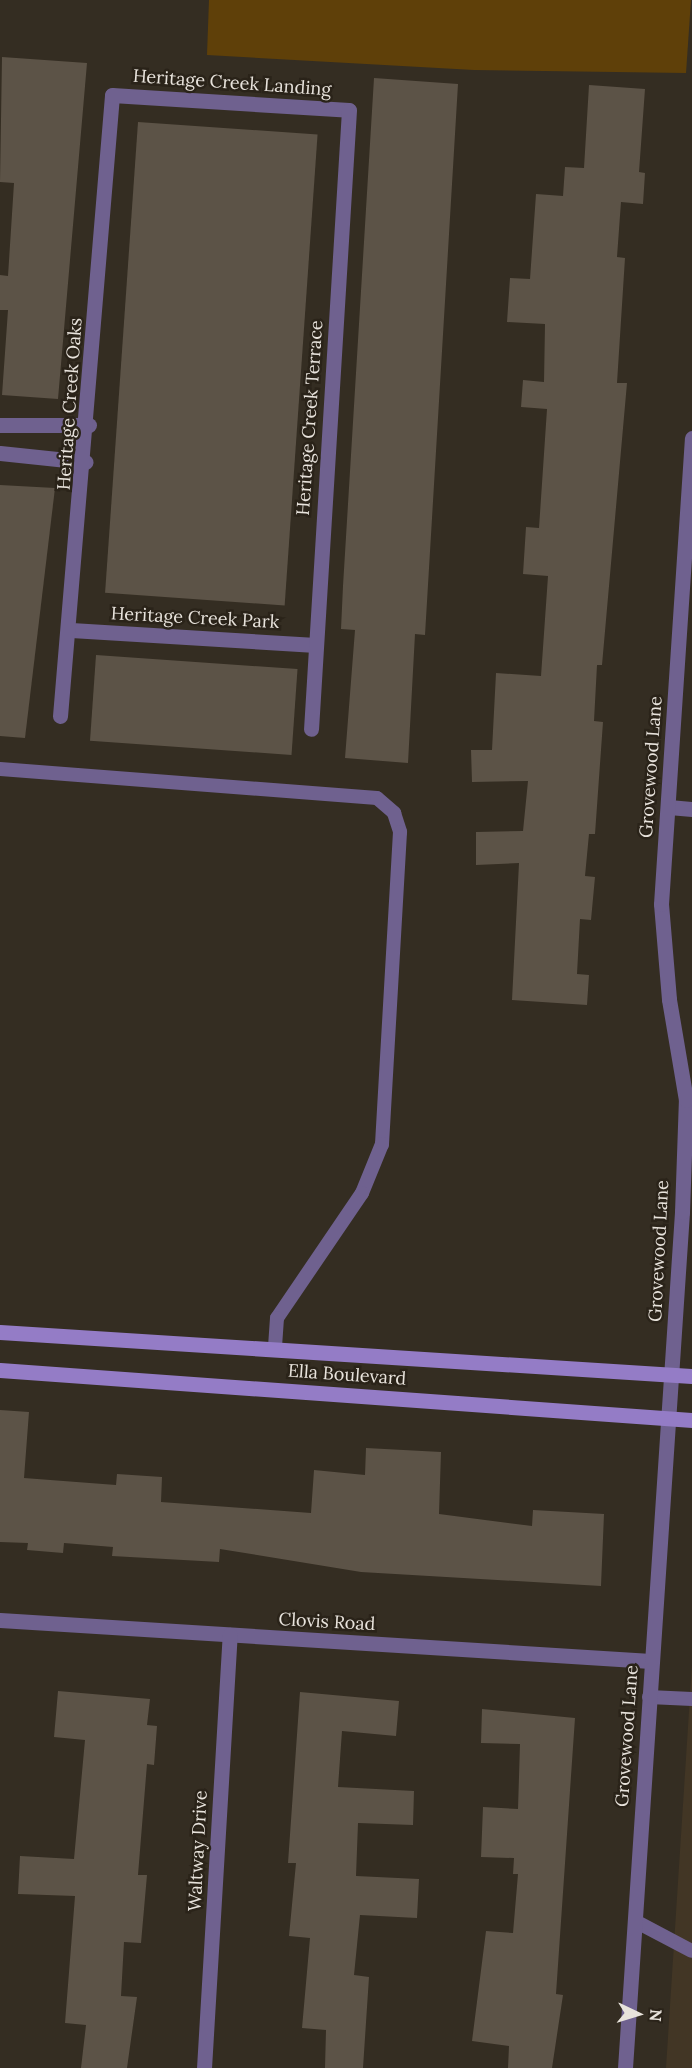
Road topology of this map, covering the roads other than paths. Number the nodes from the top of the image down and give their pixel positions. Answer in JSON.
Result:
{"nodes":[{"id":1,"x":112,"y":95,"type":"joint"},
{"id":2,"x":349,"y":110,"type":"joint"},
{"id":3,"x":0,"y":425,"type":"edge"},
{"id":4,"x":89,"y":425,"type":"junction"},
{"id":5,"x":692,"y":438,"type":"edge"},
{"id":6,"x":0,"y":453,"type":"edge"},
{"id":7,"x":86,"y":462,"type":"junction"},
{"id":8,"x":71,"y":630,"type":"junction"},
{"id":9,"x":316,"y":645,"type":"junction"},
{"id":10,"x":60,"y":716,"type":"dead end"},
{"id":11,"x":311,"y":729,"type":"dead end"},
{"id":12,"x":0,"y":770,"type":"edge"},
{"id":13,"x":669,"y":807,"type":"junction"},
{"id":14,"x":692,"y":809,"type":"edge"},
{"id":15,"x":688,"y":1177,"type":"edge"},
{"id":16,"x":0,"y":1332,"type":"edge"},
{"id":17,"x":275,"y":1350,"type":"junction"},
{"id":18,"x":0,"y":1370,"type":"edge"},
{"id":19,"x":672,"y":1375,"type":"junction"},
{"id":20,"x":692,"y":1376,"type":"edge"},
{"id":21,"x":669,"y":1419,"type":"junction"},
{"id":22,"x":692,"y":1420,"type":"edge"},
{"id":23,"x":0,"y":1620,"type":"edge"},
{"id":24,"x":230,"y":1635,"type":"junction"},
{"id":25,"x":651,"y":1661,"type":"junction"},
{"id":26,"x":649,"y":1697,"type":"junction"},
{"id":27,"x":692,"y":1699,"type":"edge"},
{"id":28,"x":634,"y":1921,"type":"junction"},
{"id":29,"x":692,"y":1951,"type":"edge"},
{"id":30,"x":204,"y":2068,"type":"edge"},
{"id":31,"x":625,"y":2068,"type":"edge"}],
"edges":[{"from":1,"to":2,"type":"street","name":"Heritage Creek Landing"},
{"from":1,"to":4,"type":"street","name":"Heritage Creek Oaks"},
{"from":2,"to":9,"type":"street","name":"Heritage Creek Terrace"},
{"from":3,"to":4,"type":"street"},
{"from":4,"to":7,"type":"street","name":"Heritage Creek Oaks"},
{"from":5,"to":13,"type":"street","name":"Grovewood Lane"},
{"from":6,"to":7,"type":"street"},
{"from":7,"to":8,"type":"street","name":"Heritage Creek Oaks"},
{"from":8,"to":9,"type":"street","name":"Heritage Creek Park"},
{"from":8,"to":10,"type":"street","name":"Heritage Creek Oaks"},
{"from":9,"to":11,"type":"street","name":"Heritage Creek Terrace"},
{"from":12,"to":17,"type":"lane"},
{"from":13,"to":14,"type":"street"},
{"from":13,"to":15,"type":"street","name":"Grovewood Lane"},
{"from":15,"to":19,"type":"street","name":"Grovewood Lane"},
{"from":16,"to":17,"type":"main road","name":"Ella Boulevard"},
{"from":17,"to":19,"type":"main road","name":"Ella Boulevard"},
{"from":18,"to":21,"type":"main road","name":"Ella Boulevard"},
{"from":19,"to":20,"type":"main road","name":"Ella Boulevard"},
{"from":19,"to":21,"type":"street","name":"Grovewood Lane"},
{"from":21,"to":22,"type":"main road","name":"Ella Boulevard"},
{"from":21,"to":25,"type":"street","name":"Grovewood Lane"},
{"from":23,"to":24,"type":"street","name":"Clovis Road"},
{"from":24,"to":25,"type":"street","name":"Clovis Road"},
{"from":24,"to":30,"type":"street","name":"Waltway Drive"},
{"from":25,"to":26,"type":"street","name":"Grovewood Lane"},
{"from":26,"to":27,"type":"lane"},
{"from":26,"to":28,"type":"street","name":"Grovewood Lane"},
{"from":28,"to":29,"type":"lane"},
{"from":28,"to":31,"type":"street","name":"Grovewood Lane"}]}
